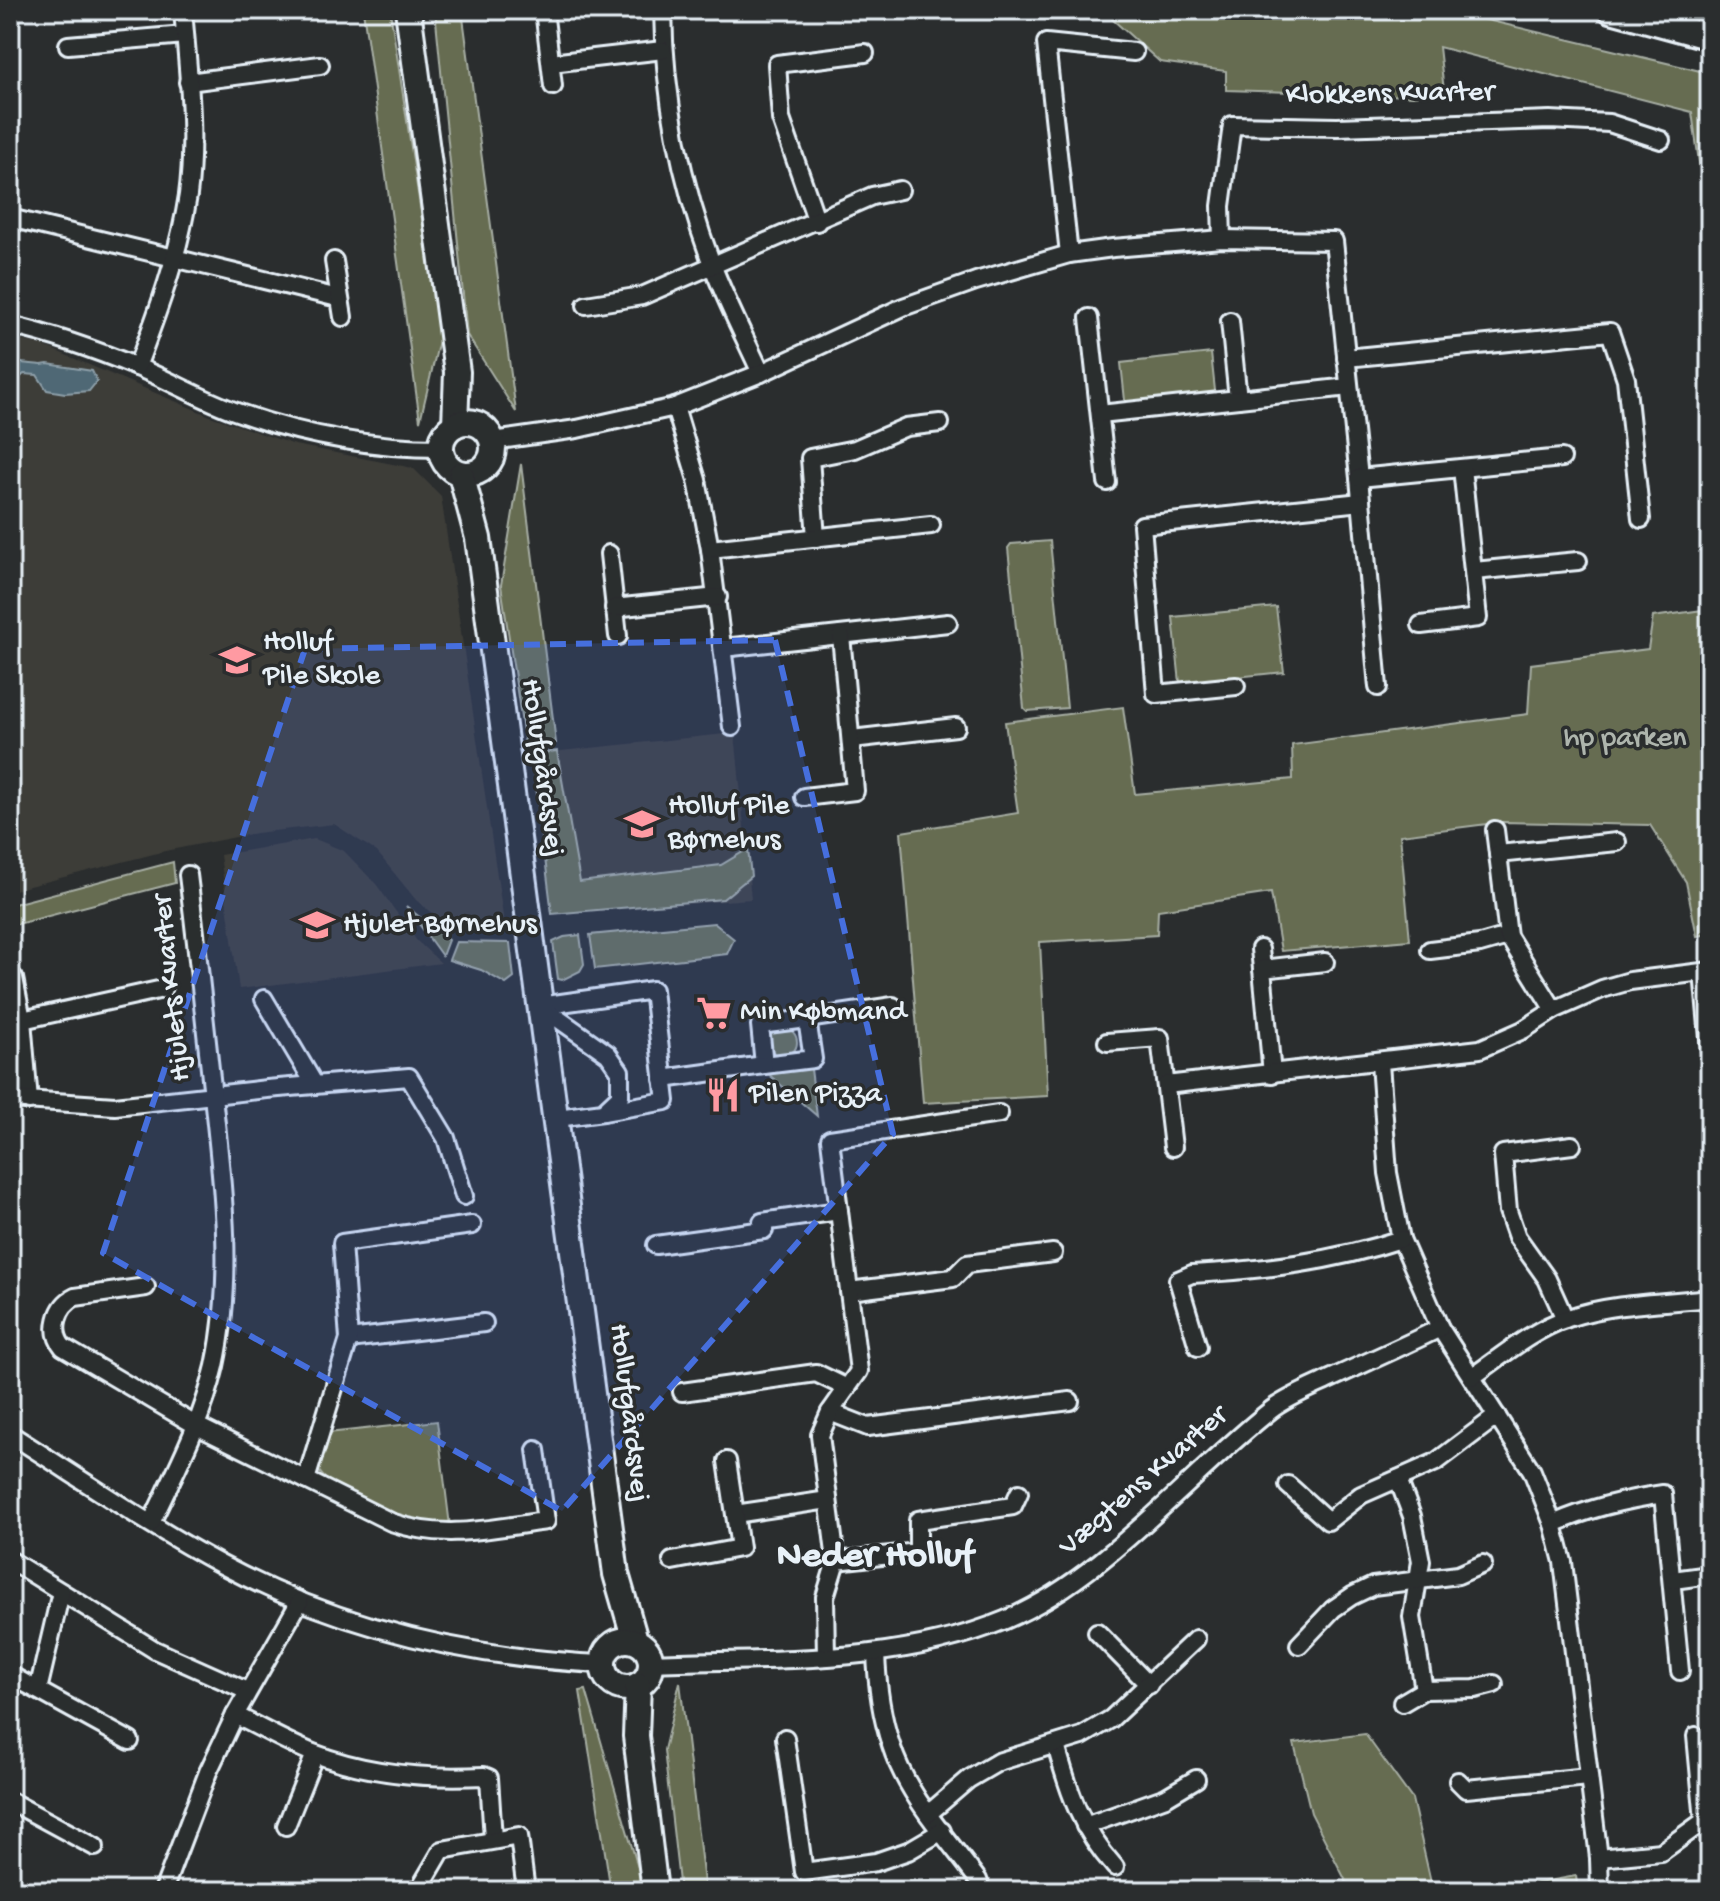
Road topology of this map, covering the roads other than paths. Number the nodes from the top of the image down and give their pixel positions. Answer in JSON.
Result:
{"nodes":[{"id":1,"x":183,"y":10,"type":"edge"},
{"id":2,"x":408,"y":10,"type":"edge"},
{"id":3,"x":663,"y":10,"type":"edge"},
{"id":4,"x":1611,"y":10,"type":"edge"},
{"id":5,"x":1669,"y":10,"type":"edge"},
{"id":6,"x":545,"y":18,"type":"dead end"},
{"id":7,"x":1710,"y":19,"type":"edge"},
{"id":8,"x":185,"y":35,"type":"junction"},
{"id":9,"x":1710,"y":37,"type":"edge"},
{"id":10,"x":68,"y":45,"type":"dead end"},
{"id":11,"x":663,"y":50,"type":"junction"},
{"id":12,"x":1134,"y":52,"type":"dead end"},
{"id":13,"x":865,"y":53,"type":"dead end"},
{"id":14,"x":551,"y":63,"type":"junction"},
{"id":15,"x":320,"y":65,"type":"dead end"},
{"id":16,"x":188,"y":82,"type":"junction"},
{"id":17,"x":553,"y":86,"type":"dead end"},
{"id":18,"x":1661,"y":140,"type":"dead end"},
{"id":19,"x":900,"y":190,"type":"dead end"},
{"id":20,"x":10,"y":218,"type":"edge"},
{"id":21,"x":817,"y":222,"type":"junction"},
{"id":22,"x":1222,"y":239,"type":"junction"},
{"id":23,"x":1069,"y":254,"type":"junction"},
{"id":24,"x":174,"y":259,"type":"junction"},
{"id":25,"x":334,"y":261,"type":"dead end"},
{"id":26,"x":713,"y":266,"type":"junction"},
{"id":27,"x":338,"y":298,"type":"junction"},
{"id":28,"x":586,"y":305,"type":"dead end"},
{"id":29,"x":343,"y":317,"type":"dead end"},
{"id":30,"x":1089,"y":318,"type":"dead end"},
{"id":31,"x":1230,"y":321,"type":"dead end"},
{"id":32,"x":10,"y":325,"type":"edge"},
{"id":33,"x":1346,"y":358,"type":"junction"},
{"id":34,"x":137,"y":367,"type":"junction"},
{"id":35,"x":761,"y":373,"type":"junction"},
{"id":36,"x":1349,"y":387,"type":"junction"},
{"id":37,"x":1238,"y":399,"type":"junction"},
{"id":38,"x":675,"y":407,"type":"junction"},
{"id":39,"x":1100,"y":414,"type":"junction"},
{"id":40,"x":940,"y":423,"type":"dead end"},
{"id":41,"x":464,"y":424,"type":"junction"},
{"id":42,"x":493,"y":441,"type":"junction"},
{"id":43,"x":441,"y":448,"type":"junction"},
{"id":44,"x":1562,"y":458,"type":"dead end"},
{"id":45,"x":1462,"y":468,"type":"junction"},
{"id":46,"x":471,"y":472,"type":"junction"},
{"id":47,"x":1359,"y":478,"type":"junction"},
{"id":48,"x":1107,"y":482,"type":"dead end"},
{"id":49,"x":1361,"y":502,"type":"junction"},
{"id":50,"x":1641,"y":519,"type":"dead end"},
{"id":51,"x":931,"y":525,"type":"dead end"},
{"id":52,"x":816,"y":538,"type":"junction"},
{"id":53,"x":710,"y":549,"type":"junction"},
{"id":54,"x":609,"y":554,"type":"dead end"},
{"id":55,"x":1578,"y":561,"type":"dead end"},
{"id":56,"x":1474,"y":571,"type":"junction"},
{"id":57,"x":718,"y":597,"type":"junction"},
{"id":58,"x":614,"y":608,"type":"junction"},
{"id":59,"x":948,"y":623,"type":"dead end"},
{"id":60,"x":1421,"y":625,"type":"dead end"},
{"id":61,"x":841,"y":635,"type":"junction"},
{"id":62,"x":618,"y":636,"type":"dead end"},
{"id":63,"x":723,"y":648,"type":"junction"},
{"id":64,"x":1236,"y":686,"type":"dead end"},
{"id":65,"x":1378,"y":687,"type":"dead end"},
{"id":66,"x":732,"y":727,"type":"dead end"},
{"id":67,"x":956,"y":727,"type":"dead end"},
{"id":68,"x":852,"y":739,"type":"junction"},
{"id":69,"x":804,"y":797,"type":"dead end"},
{"id":70,"x":1495,"y":830,"type":"dead end"},
{"id":71,"x":1617,"y":842,"type":"dead end"},
{"id":72,"x":1498,"y":854,"type":"junction"},
{"id":73,"x":188,"y":875,"type":"dead end"},
{"id":74,"x":1508,"y":936,"type":"junction"},
{"id":75,"x":1260,"y":949,"type":"dead end"},
{"id":76,"x":1430,"y":950,"type":"dead end"},
{"id":77,"x":1325,"y":962,"type":"dead end"},
{"id":78,"x":1262,"y":969,"type":"junction"},
{"id":79,"x":1706,"y":972,"type":"edge"},
{"id":80,"x":14,"y":978,"type":"dead end"},
{"id":81,"x":163,"y":989,"type":"dead end"},
{"id":82,"x":264,"y":999,"type":"dead end"},
{"id":83,"x":540,"y":1006,"type":"junction"},
{"id":84,"x":893,"y":1006,"type":"dead end"},
{"id":85,"x":1554,"y":1010,"type":"junction"},
{"id":86,"x":807,"y":1019,"type":"junction"},
{"id":87,"x":22,"y":1020,"type":"junction"},
{"id":88,"x":1107,"y":1042,"type":"dead end"},
{"id":89,"x":1710,"y":1049,"type":"edge"},
{"id":90,"x":1380,"y":1063,"type":"junction"},
{"id":91,"x":764,"y":1065,"type":"junction"},
{"id":92,"x":1272,"y":1074,"type":"junction"},
{"id":93,"x":663,"y":1079,"type":"junction"},
{"id":94,"x":315,"y":1085,"type":"junction"},
{"id":95,"x":1166,"y":1085,"type":"junction"},
{"id":96,"x":213,"y":1095,"type":"junction"},
{"id":97,"x":10,"y":1099,"type":"edge"},
{"id":98,"x":29,"y":1101,"type":"junction"},
{"id":99,"x":603,"y":1112,"type":"junction"},
{"id":100,"x":999,"y":1114,"type":"dead end"},
{"id":101,"x":557,"y":1118,"type":"junction"},
{"id":102,"x":1572,"y":1145,"type":"dead end"},
{"id":103,"x":1173,"y":1147,"type":"dead end"},
{"id":104,"x":464,"y":1196,"type":"dead end"},
{"id":105,"x":839,"y":1211,"type":"junction"},
{"id":106,"x":472,"y":1225,"type":"dead end"},
{"id":107,"x":1401,"y":1239,"type":"junction"},
{"id":108,"x":656,"y":1245,"type":"dead end"},
{"id":109,"x":1053,"y":1253,"type":"dead end"},
{"id":110,"x":146,"y":1287,"type":"dead end"},
{"id":111,"x":849,"y":1291,"type":"junction"},
{"id":112,"x":1710,"y":1298,"type":"edge"},
{"id":113,"x":1565,"y":1319,"type":"junction"},
{"id":114,"x":484,"y":1323,"type":"dead end"},
{"id":115,"x":1440,"y":1328,"type":"junction"},
{"id":116,"x":349,"y":1339,"type":"junction"},
{"id":117,"x":1198,"y":1347,"type":"dead end"},
{"id":118,"x":1472,"y":1377,"type":"junction"},
{"id":119,"x":847,"y":1388,"type":"junction"},
{"id":120,"x":682,"y":1392,"type":"dead end"},
{"id":121,"x":1070,"y":1401,"type":"dead end"},
{"id":122,"x":830,"y":1412,"type":"junction"},
{"id":123,"x":1497,"y":1416,"type":"junction"},
{"id":124,"x":197,"y":1426,"type":"junction"},
{"id":125,"x":10,"y":1434,"type":"edge"},
{"id":126,"x":536,"y":1450,"type":"dead end"},
{"id":127,"x":727,"y":1461,"type":"dead end"},
{"id":128,"x":1398,"y":1479,"type":"junction"},
{"id":129,"x":306,"y":1480,"type":"junction"},
{"id":130,"x":1288,"y":1485,"type":"dead end"},
{"id":131,"x":1019,"y":1493,"type":"dead end"},
{"id":132,"x":828,"y":1500,"type":"junction"},
{"id":133,"x":735,"y":1514,"type":"junction"},
{"id":134,"x":151,"y":1523,"type":"junction"},
{"id":135,"x":1553,"y":1524,"type":"junction"},
{"id":136,"x":10,"y":1560,"type":"edge"},
{"id":137,"x":672,"y":1561,"type":"dead end"},
{"id":138,"x":836,"y":1561,"type":"junction"},
{"id":139,"x":1483,"y":1564,"type":"dead end"},
{"id":140,"x":1710,"y":1575,"type":"edge"},
{"id":141,"x":1419,"y":1580,"type":"junction"},
{"id":142,"x":1673,"y":1580,"type":"junction"},
{"id":143,"x":61,"y":1592,"type":"junction"},
{"id":144,"x":300,"y":1601,"type":"junction"},
{"id":145,"x":1097,"y":1632,"type":"dead end"},
{"id":146,"x":1196,"y":1639,"type":"dead end"},
{"id":147,"x":1299,"y":1645,"type":"dead end"},
{"id":148,"x":616,"y":1649,"type":"junction"},
{"id":149,"x":876,"y":1653,"type":"junction"},
{"id":150,"x":826,"y":1657,"type":"junction"},
{"id":151,"x":651,"y":1663,"type":"junction"},
{"id":152,"x":1680,"y":1671,"type":"dead end"},
{"id":153,"x":10,"y":1675,"type":"edge"},
{"id":154,"x":1494,"y":1684,"type":"dead end"},
{"id":155,"x":1149,"y":1685,"type":"junction"},
{"id":156,"x":629,"y":1686,"type":"junction"},
{"id":157,"x":38,"y":1690,"type":"junction"},
{"id":158,"x":1424,"y":1690,"type":"junction"},
{"id":159,"x":247,"y":1691,"type":"junction"},
{"id":160,"x":1402,"y":1703,"type":"dead end"},
{"id":161,"x":235,"y":1715,"type":"junction"},
{"id":162,"x":1696,"y":1736,"type":"dead end"},
{"id":163,"x":785,"y":1738,"type":"dead end"},
{"id":164,"x":130,"y":1741,"type":"dead end"},
{"id":165,"x":1056,"y":1745,"type":"junction"},
{"id":166,"x":315,"y":1754,"type":"junction"},
{"id":167,"x":1588,"y":1777,"type":"junction"},
{"id":168,"x":1196,"y":1779,"type":"dead end"},
{"id":169,"x":1458,"y":1781,"type":"dead end"},
{"id":170,"x":10,"y":1801,"type":"edge"},
{"id":171,"x":928,"y":1814,"type":"junction"},
{"id":172,"x":286,"y":1826,"type":"dead end"},
{"id":173,"x":1085,"y":1826,"type":"junction"},
{"id":174,"x":942,"y":1831,"type":"junction"},
{"id":175,"x":493,"y":1839,"type":"junction"},
{"id":176,"x":95,"y":1847,"type":"dead end"},
{"id":177,"x":1599,"y":1858,"type":"junction"},
{"id":178,"x":1115,"y":1867,"type":"dead end"},
{"id":179,"x":163,"y":1891,"type":"edge"},
{"id":180,"x":418,"y":1891,"type":"edge"},
{"id":181,"x":526,"y":1891,"type":"edge"},
{"id":182,"x":655,"y":1891,"type":"edge"},
{"id":183,"x":982,"y":1891,"type":"edge"},
{"id":184,"x":1600,"y":1891,"type":"edge"}],
"edges":[{"from":1,"to":8,"type":"street"},
{"from":2,"to":41,"type":"street"},
{"from":3,"to":11,"type":"street"},
{"from":4,"to":9,"type":"street"},
{"from":5,"to":7,"type":"street"},
{"from":6,"to":14,"type":"street"},
{"from":8,"to":10,"type":"street"},
{"from":8,"to":16,"type":"street"},
{"from":11,"to":14,"type":"street"},
{"from":11,"to":26,"type":"street"},
{"from":12,"to":23,"type":"street"},
{"from":13,"to":21,"type":"street"},
{"from":14,"to":17,"type":"street"},
{"from":15,"to":16,"type":"street"},
{"from":16,"to":24,"type":"street"},
{"from":18,"to":22,"type":"street","name":"Klokkens Kvarter"},
{"from":19,"to":21,"type":"street"},
{"from":20,"to":24,"type":"street"},
{"from":21,"to":26,"type":"street"},
{"from":22,"to":23,"type":"street"},
{"from":22,"to":33,"type":"street"},
{"from":23,"to":35,"type":"street"},
{"from":24,"to":27,"type":"street"},
{"from":24,"to":34,"type":"street"},
{"from":25,"to":27,"type":"street"},
{"from":26,"to":28,"type":"street"},
{"from":26,"to":35,"type":"street"},
{"from":27,"to":29,"type":"street"},
{"from":30,"to":39,"type":"street"},
{"from":31,"to":37,"type":"street"},
{"from":32,"to":34,"type":"street"},
{"from":33,"to":36,"type":"street"},
{"from":33,"to":50,"type":"street"},
{"from":34,"to":43,"type":"street"},
{"from":35,"to":38,"type":"street"},
{"from":36,"to":37,"type":"street"},
{"from":36,"to":47,"type":"street"},
{"from":37,"to":39,"type":"street"},
{"from":38,"to":42,"type":"street"},
{"from":38,"to":53,"type":"street"},
{"from":39,"to":48,"type":"street"},
{"from":40,"to":52,"type":"street"},
{"from":41,"to":42,"type":"street"},
{"from":41,"to":43,"type":"street"},
{"from":42,"to":46,"type":"street"},
{"from":43,"to":46,"type":"street"},
{"from":44,"to":45,"type":"street"},
{"from":45,"to":47,"type":"street"},
{"from":45,"to":56,"type":"street"},
{"from":46,"to":83,"type":"street","name":"Hollufgårdsvej"},
{"from":47,"to":49,"type":"street"},
{"from":49,"to":64,"type":"street"},
{"from":49,"to":65,"type":"street"},
{"from":51,"to":52,"type":"street"},
{"from":52,"to":53,"type":"street"},
{"from":53,"to":57,"type":"street"},
{"from":54,"to":58,"type":"street"},
{"from":55,"to":56,"type":"street"},
{"from":56,"to":60,"type":"street"},
{"from":57,"to":58,"type":"street"},
{"from":57,"to":63,"type":"street"},
{"from":58,"to":62,"type":"street"},
{"from":59,"to":61,"type":"street"},
{"from":61,"to":63,"type":"street"},
{"from":61,"to":68,"type":"street"},
{"from":63,"to":66,"type":"street"},
{"from":67,"to":68,"type":"street"},
{"from":68,"to":69,"type":"street"},
{"from":70,"to":72,"type":"street"},
{"from":71,"to":72,"type":"street"},
{"from":72,"to":74,"type":"street"},
{"from":73,"to":96,"type":"street","name":"Hjulets Kvarter"},
{"from":74,"to":76,"type":"street"},
{"from":74,"to":85,"type":"street"},
{"from":75,"to":78,"type":"street"},
{"from":77,"to":78,"type":"street"},
{"from":78,"to":92,"type":"street"},
{"from":79,"to":85,"type":"street"},
{"from":79,"to":89,"type":"street"},
{"from":80,"to":87,"type":"street"},
{"from":81,"to":87,"type":"street","name":"Hjulets Kvarter"},
{"from":82,"to":94,"type":"street"},
{"from":83,"to":93,"type":"street"},
{"from":83,"to":99,"type":"street"},
{"from":83,"to":101,"type":"street","name":"Hollufgårdsvej"},
{"from":84,"to":86,"type":"street"},
{"from":85,"to":90,"type":"street"},
{"from":86,"to":91,"type":"street"},
{"from":86,"to":91,"type":"street"},
{"from":87,"to":98,"type":"street"},
{"from":88,"to":95,"type":"street"},
{"from":90,"to":92,"type":"street"},
{"from":90,"to":107,"type":"street"},
{"from":91,"to":93,"type":"street"},
{"from":92,"to":95,"type":"street"},
{"from":93,"to":99,"type":"street"},
{"from":94,"to":96,"type":"street","name":"Hjulets Kvarter"},
{"from":94,"to":104,"type":"street","name":"Hjulets Kvarter"},
{"from":95,"to":103,"type":"street"},
{"from":96,"to":98,"type":"street","name":"Hjulets Kvarter"},
{"from":96,"to":124,"type":"street","name":"Hjulets Kvarter"},
{"from":97,"to":98,"type":"street","name":"Hjulets Kvarter"},
{"from":99,"to":101,"type":"street"},
{"from":100,"to":105,"type":"street"},
{"from":101,"to":148,"type":"street","name":"Hollufgårdsvej"},
{"from":102,"to":113,"type":"street"},
{"from":105,"to":108,"type":"street"},
{"from":105,"to":111,"type":"street"},
{"from":106,"to":116,"type":"street"},
{"from":107,"to":115,"type":"street"},
{"from":107,"to":117,"type":"street"},
{"from":109,"to":111,"type":"street"},
{"from":110,"to":124,"type":"street"},
{"from":111,"to":119,"type":"street"},
{"from":112,"to":113,"type":"street"},
{"from":113,"to":118,"type":"street"},
{"from":114,"to":116,"type":"street"},
{"from":115,"to":118,"type":"street"},
{"from":115,"to":149,"type":"street","name":"Vægtens Kvarter"},
{"from":116,"to":129,"type":"street"},
{"from":118,"to":123,"type":"street"},
{"from":119,"to":120,"type":"street"},
{"from":119,"to":122,"type":"street"},
{"from":121,"to":122,"type":"street"},
{"from":122,"to":132,"type":"street"},
{"from":123,"to":128,"type":"street"},
{"from":123,"to":135,"type":"street"},
{"from":124,"to":129,"type":"street"},
{"from":124,"to":134,"type":"street","name":"Hjulets Kvarter"},
{"from":125,"to":134,"type":"street"},
{"from":126,"to":129,"type":"street"},
{"from":127,"to":133,"type":"street"},
{"from":128,"to":130,"type":"street"},
{"from":128,"to":141,"type":"street"},
{"from":131,"to":138,"type":"street"},
{"from":132,"to":133,"type":"street"},
{"from":132,"to":138,"type":"street"},
{"from":133,"to":137,"type":"street"},
{"from":134,"to":144,"type":"street"},
{"from":135,"to":142,"type":"street"},
{"from":135,"to":167,"type":"street"},
{"from":136,"to":143,"type":"street"},
{"from":138,"to":150,"type":"street"},
{"from":139,"to":141,"type":"street"},
{"from":140,"to":142,"type":"street"},
{"from":141,"to":147,"type":"street"},
{"from":141,"to":158,"type":"street"},
{"from":142,"to":152,"type":"street"},
{"from":143,"to":157,"type":"street"},
{"from":143,"to":159,"type":"street"},
{"from":144,"to":148,"type":"street"},
{"from":144,"to":159,"type":"street"},
{"from":145,"to":155,"type":"street"},
{"from":146,"to":155,"type":"street"},
{"from":148,"to":151,"type":"street"},
{"from":148,"to":156,"type":"street"},
{"from":149,"to":150,"type":"street","name":"Vægtens Kvarter"},
{"from":149,"to":171,"type":"street"},
{"from":150,"to":151,"type":"street","name":"Vægtens Kvarter"},
{"from":151,"to":156,"type":"street"},
{"from":153,"to":157,"type":"street"},
{"from":154,"to":158,"type":"street"},
{"from":155,"to":165,"type":"street"},
{"from":156,"to":182,"type":"street"},
{"from":157,"to":164,"type":"street"},
{"from":158,"to":160,"type":"street"},
{"from":159,"to":161,"type":"street"},
{"from":161,"to":166,"type":"street"},
{"from":161,"to":179,"type":"street"},
{"from":162,"to":177,"type":"street"},
{"from":163,"to":174,"type":"street"},
{"from":165,"to":171,"type":"street"},
{"from":165,"to":173,"type":"street"},
{"from":166,"to":172,"type":"street"},
{"from":166,"to":175,"type":"street"},
{"from":167,"to":169,"type":"street"},
{"from":167,"to":177,"type":"street"},
{"from":168,"to":173,"type":"street"},
{"from":170,"to":176,"type":"street"},
{"from":171,"to":174,"type":"street"},
{"from":173,"to":178,"type":"street"},
{"from":174,"to":183,"type":"street"},
{"from":175,"to":180,"type":"street"},
{"from":175,"to":181,"type":"street"},
{"from":177,"to":184,"type":"street"}]}
